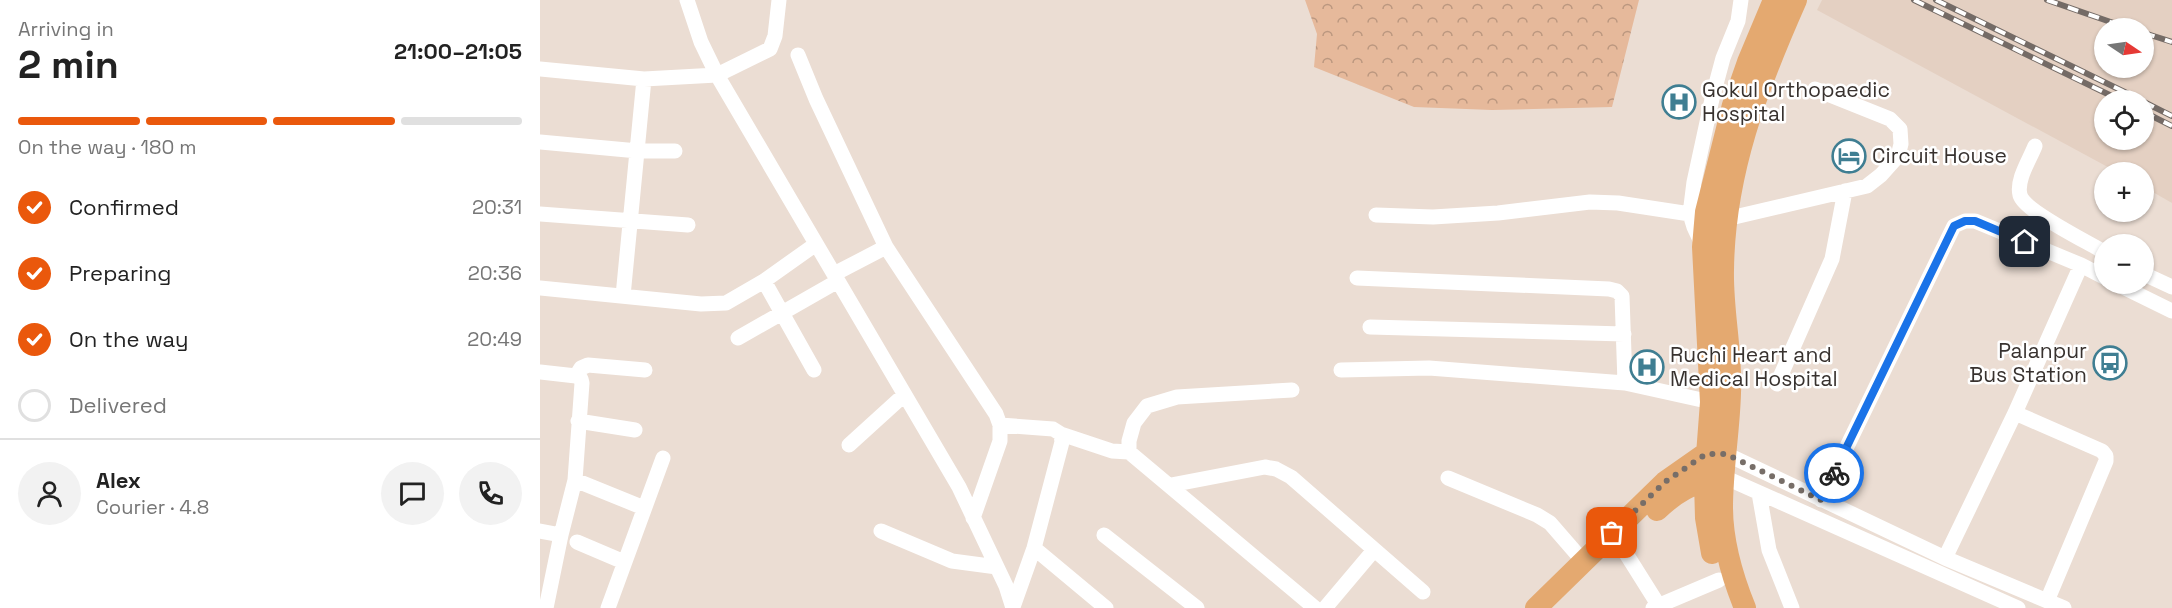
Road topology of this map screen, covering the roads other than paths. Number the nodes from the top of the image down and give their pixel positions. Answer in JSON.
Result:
{"nodes":[{"id":1,"x":687,"y":0,"type":"edge"},
{"id":2,"x":776,"y":0,"type":"edge"},
{"id":3,"x":1741,"y":0,"type":"edge"},
{"id":4,"x":1774,"y":0,"type":"edge"},
{"id":5,"x":1796,"y":0,"type":"edge"},
{"id":6,"x":798,"y":54,"type":"dead end"},
{"id":7,"x":540,"y":69,"type":"edge"},
{"id":8,"x":717,"y":75,"type":"junction"},
{"id":9,"x":644,"y":79,"type":"junction"},
{"id":10,"x":1815,"y":89,"type":"dead end"},
{"id":11,"x":540,"y":142,"type":"edge"},
{"id":12,"x":2035,"y":146,"type":"dead end"},
{"id":13,"x":638,"y":151,"type":"junction"},
{"id":14,"x":675,"y":151,"type":"dead end"},
{"id":15,"x":1845,"y":191,"type":"junction"},
{"id":16,"x":540,"y":214,"type":"edge"},
{"id":17,"x":1377,"y":214,"type":"dead end"},
{"id":18,"x":1713,"y":214,"type":"junction"},
{"id":19,"x":632,"y":222,"type":"junction"},
{"id":20,"x":688,"y":225,"type":"dead end"},
{"id":21,"x":816,"y":244,"type":"junction"},
{"id":22,"x":2094,"y":246,"type":"edge"},
{"id":23,"x":886,"y":247,"type":"junction"},
{"id":24,"x":2081,"y":265,"type":"junction"},
{"id":25,"x":2094,"y":272,"type":"edge"},
{"id":26,"x":836,"y":278,"type":"junction"},
{"id":27,"x":1357,"y":278,"type":"dead end"},
{"id":28,"x":2154,"y":278,"type":"edge"},
{"id":29,"x":764,"y":281,"type":"junction"},
{"id":30,"x":2172,"y":286,"type":"edge"},
{"id":31,"x":540,"y":288,"type":"edge"},
{"id":32,"x":2138,"y":294,"type":"edge"},
{"id":33,"x":623,"y":296,"type":"junction"},
{"id":34,"x":2172,"y":311,"type":"edge"},
{"id":35,"x":781,"y":313,"type":"junction"},
{"id":36,"x":1370,"y":327,"type":"dead end"},
{"id":37,"x":1624,"y":334,"type":"junction"},
{"id":38,"x":738,"y":338,"type":"dead end"},
{"id":39,"x":645,"y":370,"type":"dead end"},
{"id":40,"x":814,"y":370,"type":"dead end"},
{"id":41,"x":1341,"y":370,"type":"dead end"},
{"id":42,"x":540,"y":372,"type":"edge"},
{"id":43,"x":576,"y":376,"type":"junction"},
{"id":44,"x":1625,"y":383,"type":"junction"},
{"id":45,"x":1777,"y":384,"type":"dead end"},
{"id":46,"x":1292,"y":390,"type":"dead end"},
{"id":47,"x":904,"y":395,"type":"junction"},
{"id":48,"x":1712,"y":402,"type":"junction"},
{"id":49,"x":2015,"y":413,"type":"junction"},
{"id":50,"x":578,"y":421,"type":"junction"},
{"id":51,"x":1000,"y":425,"type":"junction"},
{"id":52,"x":635,"y":430,"type":"dead end"},
{"id":53,"x":1061,"y":434,"type":"junction"},
{"id":54,"x":849,"y":445,"type":"dead end"},
{"id":55,"x":1129,"y":452,"type":"junction"},
{"id":56,"x":1716,"y":454,"type":"junction"},
{"id":57,"x":663,"y":458,"type":"dead end"},
{"id":58,"x":1448,"y":478,"type":"dead end"},
{"id":59,"x":1714,"y":479,"type":"junction"},
{"id":60,"x":575,"y":480,"type":"junction"},
{"id":61,"x":1171,"y":485,"type":"junction"},
{"id":62,"x":1760,"y":493,"type":"junction"},
{"id":63,"x":1821,"y":500,"type":"junction"},
{"id":64,"x":644,"y":508,"type":"junction"},
{"id":65,"x":973,"y":518,"type":"junction"},
{"id":66,"x":540,"y":531,"type":"edge"},
{"id":67,"x":881,"y":531,"type":"dead end"},
{"id":68,"x":561,"y":535,"type":"junction"},
{"id":69,"x":1104,"y":535,"type":"dead end"},
{"id":70,"x":577,"y":542,"type":"dead end"},
{"id":71,"x":1620,"y":544,"type":"junction"},
{"id":72,"x":1034,"y":548,"type":"junction"},
{"id":73,"x":1374,"y":550,"type":"junction"},
{"id":74,"x":1946,"y":558,"type":"junction"},
{"id":75,"x":1583,"y":561,"type":"junction"},
{"id":76,"x":624,"y":562,"type":"junction"},
{"id":77,"x":997,"y":567,"type":"junction"},
{"id":78,"x":1719,"y":580,"type":"junction"},
{"id":79,"x":1423,"y":592,"type":"dead end"},
{"id":80,"x":2047,"y":601,"type":"junction"},
{"id":81,"x":544,"y":602,"type":"edge"},
{"id":82,"x":1656,"y":607,"type":"edge"},
{"id":83,"x":608,"y":608,"type":"edge"},
{"id":84,"x":1013,"y":608,"type":"edge"},
{"id":85,"x":1106,"y":608,"type":"edge"},
{"id":86,"x":1197,"y":608,"type":"edge"},
{"id":87,"x":1316,"y":608,"type":"edge"},
{"id":88,"x":1325,"y":608,"type":"edge"},
{"id":89,"x":1536,"y":608,"type":"edge"},
{"id":90,"x":1551,"y":608,"type":"edge"},
{"id":91,"x":1729,"y":608,"type":"edge"},
{"id":92,"x":1745,"y":608,"type":"edge"},
{"id":93,"x":1792,"y":608,"type":"edge"},
{"id":94,"x":2018,"y":608,"type":"edge"},
{"id":95,"x":2064,"y":608,"type":"edge"}],
"edges":[{"from":1,"to":8,"type":"street"},
{"from":2,"to":8,"type":"street"},
{"from":3,"to":18,"type":"street"},
{"from":4,"to":18,"type":"main road"},
{"from":5,"to":18,"type":"main road"},
{"from":6,"to":23,"type":"street"},
{"from":7,"to":9,"type":"street"},
{"from":8,"to":9,"type":"street"},
{"from":8,"to":21,"type":"street"},
{"from":9,"to":13,"type":"street"},
{"from":10,"to":15,"type":"street"},
{"from":11,"to":13,"type":"street"},
{"from":12,"to":22,"type":"street"},
{"from":13,"to":14,"type":"street"},
{"from":13,"to":19,"type":"street"},
{"from":15,"to":18,"type":"street"},
{"from":15,"to":45,"type":"street"},
{"from":16,"to":19,"type":"street"},
{"from":17,"to":18,"type":"street"},
{"from":18,"to":48,"type":"main road"},
{"from":18,"to":56,"type":"main road"},
{"from":19,"to":20,"type":"street"},
{"from":19,"to":33,"type":"street"},
{"from":21,"to":26,"type":"street"},
{"from":21,"to":29,"type":"street"},
{"from":23,"to":26,"type":"street"},
{"from":23,"to":51,"type":"street"},
{"from":24,"to":25,"type":"street"},
{"from":24,"to":49,"type":"street"},
{"from":24,"to":63,"type":"street"},
{"from":26,"to":35,"type":"street"},
{"from":26,"to":47,"type":"street"},
{"from":27,"to":37,"type":"street"},
{"from":28,"to":30,"type":"street"},
{"from":29,"to":33,"type":"street"},
{"from":29,"to":35,"type":"street"},
{"from":31,"to":33,"type":"street"},
{"from":32,"to":34,"type":"street"},
{"from":35,"to":38,"type":"street"},
{"from":35,"to":40,"type":"street"},
{"from":36,"to":37,"type":"street"},
{"from":37,"to":44,"type":"street"},
{"from":39,"to":43,"type":"street"},
{"from":41,"to":44,"type":"street"},
{"from":42,"to":43,"type":"street"},
{"from":43,"to":50,"type":"street"},
{"from":44,"to":48,"type":"street"},
{"from":46,"to":55,"type":"street"},
{"from":47,"to":54,"type":"street"},
{"from":47,"to":65,"type":"street"},
{"from":48,"to":56,"type":"main road"},
{"from":49,"to":74,"type":"street"},
{"from":49,"to":80,"type":"street"},
{"from":50,"to":52,"type":"street"},
{"from":50,"to":60,"type":"street"},
{"from":51,"to":53,"type":"street"},
{"from":51,"to":65,"type":"street"},
{"from":53,"to":55,"type":"street"},
{"from":53,"to":72,"type":"street"},
{"from":55,"to":61,"type":"street"},
{"from":56,"to":59,"type":"main road"},
{"from":56,"to":63,"type":"street"},
{"from":56,"to":75,"type":"main road"},
{"from":57,"to":64,"type":"street"},
{"from":58,"to":75,"type":"street"},
{"from":59,"to":62,"type":"street"},
{"from":59,"to":71,"type":"main road"},
{"from":59,"to":78,"type":"main road"},
{"from":59,"to":92,"type":"main road"},
{"from":60,"to":64,"type":"street"},
{"from":60,"to":68,"type":"street"},
{"from":61,"to":73,"type":"street"},
{"from":61,"to":87,"type":"street"},
{"from":62,"to":93,"type":"street"},
{"from":62,"to":94,"type":"street"},
{"from":63,"to":74,"type":"street"},
{"from":64,"to":76,"type":"street"},
{"from":65,"to":77,"type":"street"},
{"from":66,"to":68,"type":"street"},
{"from":67,"to":77,"type":"street"},
{"from":68,"to":81,"type":"street"},
{"from":69,"to":86,"type":"street"},
{"from":70,"to":76,"type":"street"},
{"from":71,"to":82,"type":"street"},
{"from":71,"to":90,"type":"main road"},
{"from":72,"to":84,"type":"street"},
{"from":72,"to":85,"type":"street"},
{"from":73,"to":79,"type":"street"},
{"from":73,"to":88,"type":"street"},
{"from":74,"to":80,"type":"street"},
{"from":75,"to":89,"type":"main road"},
{"from":76,"to":83,"type":"street"},
{"from":77,"to":84,"type":"street"},
{"from":78,"to":82,"type":"street"},
{"from":78,"to":91,"type":"main road"},
{"from":80,"to":95,"type":"street"}]}
